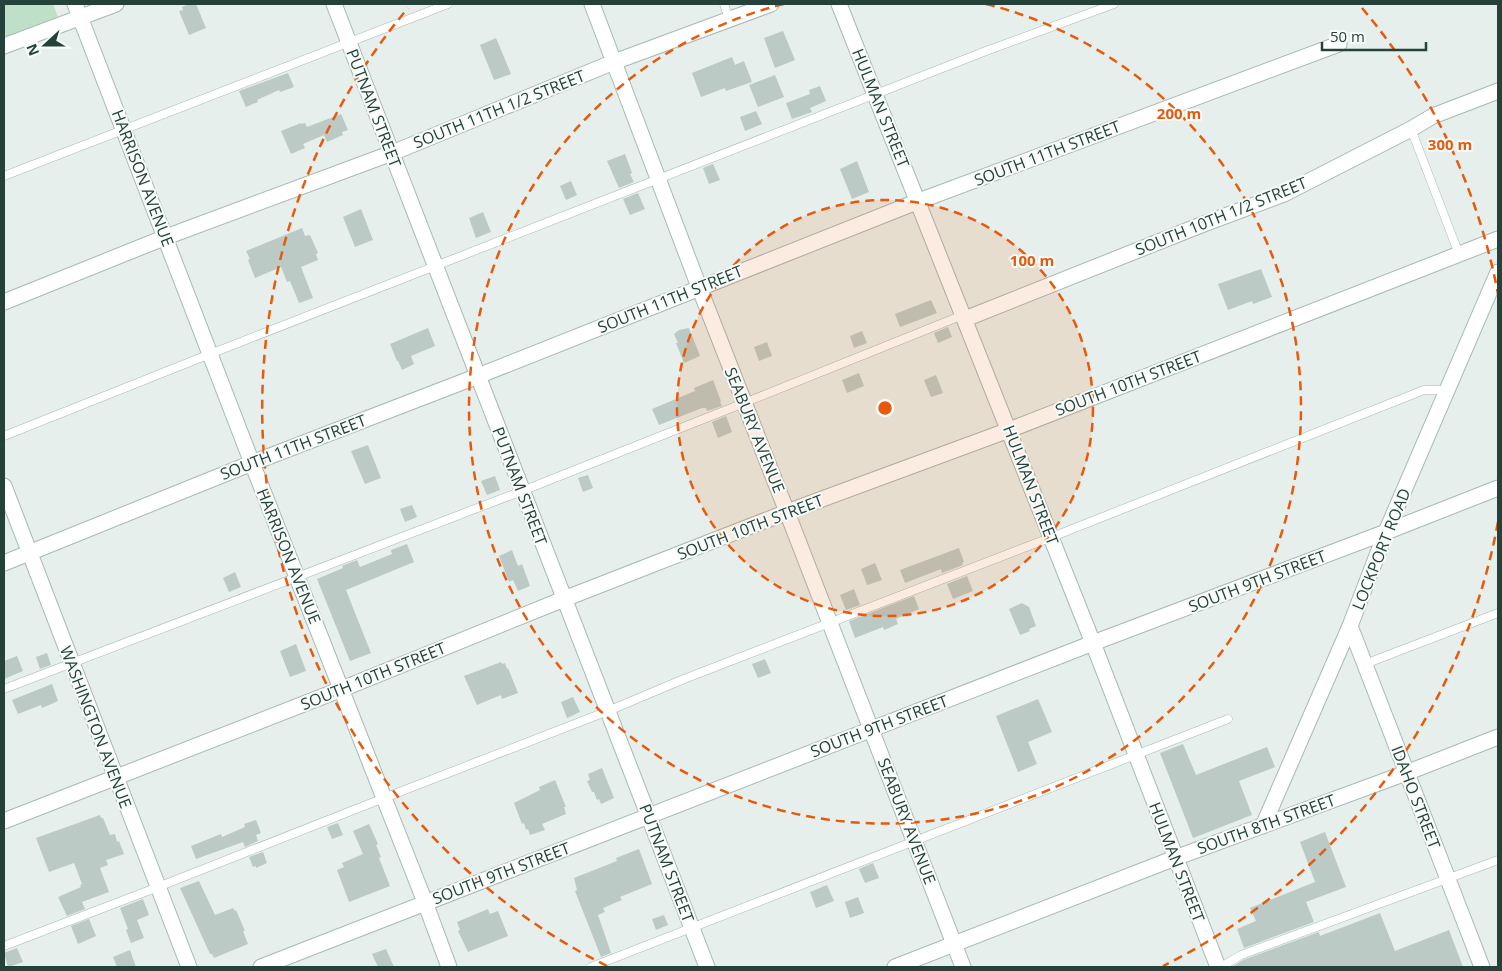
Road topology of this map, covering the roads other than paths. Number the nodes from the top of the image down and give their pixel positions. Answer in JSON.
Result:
{"nodes":[{"id":1,"x":116,"y":4,"type":"edge"},
{"id":2,"x":334,"y":4,"type":"edge"},
{"id":3,"x":448,"y":4,"type":"edge"},
{"id":4,"x":592,"y":4,"type":"edge"},
{"id":5,"x":724,"y":4,"type":"edge"},
{"id":6,"x":771,"y":4,"type":"edge"},
{"id":7,"x":840,"y":4,"type":"edge"},
{"id":8,"x":1114,"y":4,"type":"edge"},
{"id":9,"x":78,"y":11,"type":"edge"},
{"id":10,"x":729,"y":19,"type":"junction"},
{"id":11,"x":349,"y":42,"type":"junction"},
{"id":12,"x":1339,"y":44,"type":"dead end"},
{"id":13,"x":4,"y":46,"type":"edge"},
{"id":14,"x":614,"y":62,"type":"junction"},
{"id":15,"x":1498,"y":90,"type":"edge"},
{"id":16,"x":876,"y":95,"type":"junction"},
{"id":17,"x":124,"y":129,"type":"junction"},
{"id":18,"x":1412,"y":129,"type":"junction"},
{"id":19,"x":392,"y":154,"type":"junction"},
{"id":20,"x":4,"y":176,"type":"edge"},
{"id":21,"x":658,"y":179,"type":"junction"},
{"id":22,"x":918,"y":202,"type":"junction"},
{"id":23,"x":166,"y":237,"type":"junction"},
{"id":24,"x":1498,"y":239,"type":"edge"},
{"id":25,"x":1458,"y":254,"type":"junction"},
{"id":26,"x":435,"y":266,"type":"junction"},
{"id":27,"x":1498,"y":272,"type":"edge"},
{"id":28,"x":699,"y":287,"type":"junction"},
{"id":29,"x":4,"y":302,"type":"edge"},
{"id":30,"x":964,"y":317,"type":"junction"},
{"id":31,"x":210,"y":354,"type":"junction"},
{"id":32,"x":478,"y":376,"type":"junction"},
{"id":33,"x":1447,"y":390,"type":"junction"},
{"id":34,"x":744,"y":403,"type":"junction"},
{"id":35,"x":1009,"y":430,"type":"junction"},
{"id":36,"x":4,"y":436,"type":"edge"},
{"id":37,"x":252,"y":463,"type":"junction"},
{"id":38,"x":4,"y":486,"type":"edge"},
{"id":39,"x":1498,"y":488,"type":"edge"},
{"id":40,"x":522,"y":491,"type":"junction"},
{"id":41,"x":787,"y":512,"type":"junction"},
{"id":42,"x":1386,"y":532,"type":"junction"},
{"id":43,"x":1052,"y":537,"type":"junction"},
{"id":44,"x":30,"y":553,"type":"junction"},
{"id":45,"x":4,"y":563,"type":"edge"},
{"id":46,"x":297,"y":576,"type":"junction"},
{"id":47,"x":564,"y":599,"type":"junction"},
{"id":48,"x":1498,"y":613,"type":"edge"},
{"id":49,"x":830,"y":623,"type":"junction"},
{"id":50,"x":1350,"y":626,"type":"junction"},
{"id":51,"x":1093,"y":643,"type":"junction"},
{"id":52,"x":72,"y":663,"type":"junction"},
{"id":53,"x":1365,"y":664,"type":"junction"},
{"id":54,"x":4,"y":689,"type":"edge"},
{"id":55,"x":342,"y":689,"type":"junction"},
{"id":56,"x":608,"y":711,"type":"junction"},
{"id":57,"x":1228,"y":719,"type":"dead end"},
{"id":58,"x":872,"y":730,"type":"junction"},
{"id":59,"x":1498,"y":737,"type":"edge"},
{"id":60,"x":1136,"y":755,"type":"junction"},
{"id":61,"x":1406,"y":773,"type":"junction"},
{"id":62,"x":116,"y":778,"type":"junction"},
{"id":63,"x":384,"y":798,"type":"junction"},
{"id":64,"x":648,"y":816,"type":"junction"},
{"id":65,"x":4,"y":821,"type":"edge"},
{"id":66,"x":1263,"y":826,"type":"junction"},
{"id":67,"x":914,"y":841,"type":"junction"},
{"id":68,"x":1175,"y":858,"type":"junction"},
{"id":69,"x":1498,"y":860,"type":"edge"},
{"id":70,"x":1448,"y":879,"type":"junction"},
{"id":71,"x":158,"y":887,"type":"junction"},
{"id":72,"x":425,"y":902,"type":"junction"},
{"id":73,"x":692,"y":928,"type":"junction"},
{"id":74,"x":954,"y":944,"type":"junction"},
{"id":75,"x":4,"y":946,"type":"edge"},
{"id":76,"x":189,"y":967,"type":"edge"},
{"id":77,"x":261,"y":967,"type":"edge"},
{"id":78,"x":449,"y":967,"type":"edge"},
{"id":79,"x":591,"y":967,"type":"edge"},
{"id":80,"x":707,"y":967,"type":"edge"},
{"id":81,"x":895,"y":967,"type":"edge"},
{"id":82,"x":963,"y":967,"type":"edge"},
{"id":83,"x":1219,"y":967,"type":"edge"},
{"id":84,"x":1482,"y":967,"type":"edge"}],
"edges":[{"from":1,"to":9,"type":"street"},
{"from":2,"to":11,"type":"street","name":"PUTNAM STREET"},
{"from":3,"to":11,"type":"lane"},
{"from":4,"to":14,"type":"street","name":"SEABURY AVENUE"},
{"from":5,"to":10,"type":"lane"},
{"from":6,"to":10,"type":"street","name":"SOUTH 11TH 1/2 STREET"},
{"from":7,"to":16,"type":"street","name":"HULMAN STREET"},
{"from":8,"to":16,"type":"lane"},
{"from":9,"to":13,"type":"street"},
{"from":9,"to":17,"type":"street","name":"HARRISON AVENUE"},
{"from":10,"to":14,"type":"street","name":"SOUTH 11TH 1/2 STREET"},
{"from":11,"to":17,"type":"lane"},
{"from":11,"to":19,"type":"street","name":"PUTNAM STREET"},
{"from":12,"to":22,"type":"street","name":"SOUTH 11TH STREET"},
{"from":14,"to":19,"type":"street","name":"SOUTH 11TH 1/2 STREET"},
{"from":14,"to":21,"type":"street","name":"SEABURY AVENUE"},
{"from":15,"to":18,"type":"street","name":"SOUTH 10TH 1/2 STREET"},
{"from":16,"to":21,"type":"lane"},
{"from":16,"to":22,"type":"street","name":"HULMAN STREET"},
{"from":17,"to":20,"type":"lane"},
{"from":17,"to":23,"type":"street","name":"HARRISON AVENUE"},
{"from":18,"to":25,"type":"lane"},
{"from":18,"to":30,"type":"street","name":"SOUTH 10TH 1/2 STREET"},
{"from":19,"to":23,"type":"street","name":"SOUTH 11TH 1/2 STREET"},
{"from":19,"to":26,"type":"street","name":"PUTNAM STREET"},
{"from":21,"to":26,"type":"lane"},
{"from":21,"to":28,"type":"street","name":"SEABURY AVENUE"},
{"from":22,"to":28,"type":"street","name":"SOUTH 11TH STREET"},
{"from":22,"to":30,"type":"street","name":"HULMAN STREET"},
{"from":23,"to":29,"type":"street","name":"SOUTH 11TH 1/2 STREET"},
{"from":23,"to":31,"type":"street","name":"HARRISON AVENUE"},
{"from":24,"to":25,"type":"street","name":"SOUTH 10TH STREET"},
{"from":25,"to":35,"type":"street","name":"SOUTH 10TH STREET"},
{"from":26,"to":31,"type":"lane"},
{"from":26,"to":32,"type":"street","name":"PUTNAM STREET"},
{"from":27,"to":33,"type":"street","name":"LOCKPORT ROAD"},
{"from":28,"to":32,"type":"street","name":"SOUTH 11TH STREET"},
{"from":28,"to":34,"type":"street","name":"SEABURY AVENUE"},
{"from":30,"to":34,"type":"lane"},
{"from":30,"to":35,"type":"street","name":"HULMAN STREET"},
{"from":31,"to":36,"type":"lane"},
{"from":31,"to":37,"type":"street","name":"HARRISON AVENUE"},
{"from":32,"to":37,"type":"street","name":"SOUTH 11TH STREET"},
{"from":32,"to":40,"type":"street","name":"PUTNAM STREET"},
{"from":33,"to":42,"type":"street","name":"LOCKPORT ROAD"},
{"from":33,"to":43,"type":"lane"},
{"from":34,"to":40,"type":"lane"},
{"from":34,"to":41,"type":"street","name":"SEABURY AVENUE"},
{"from":35,"to":41,"type":"street","name":"SOUTH 10TH STREET"},
{"from":35,"to":43,"type":"street","name":"HULMAN STREET"},
{"from":37,"to":44,"type":"street","name":"SOUTH 11TH STREET"},
{"from":37,"to":46,"type":"street","name":"HARRISON AVENUE"},
{"from":38,"to":44,"type":"street","name":"WASHINGTON AVENUE"},
{"from":39,"to":42,"type":"street","name":"SOUTH 9TH STREET"},
{"from":40,"to":46,"type":"lane"},
{"from":40,"to":47,"type":"street","name":"PUTNAM STREET"},
{"from":41,"to":47,"type":"street","name":"SOUTH 10TH STREET"},
{"from":41,"to":49,"type":"street","name":"SEABURY AVENUE"},
{"from":42,"to":50,"type":"street","name":"LOCKPORT ROAD"},
{"from":42,"to":51,"type":"street","name":"SOUTH 9TH STREET"},
{"from":43,"to":49,"type":"lane"},
{"from":43,"to":51,"type":"street","name":"HULMAN STREET"},
{"from":44,"to":45,"type":"street","name":"SOUTH 11TH STREET"},
{"from":44,"to":52,"type":"street","name":"WASHINGTON AVENUE"},
{"from":46,"to":52,"type":"lane"},
{"from":46,"to":55,"type":"street","name":"HARRISON AVENUE"},
{"from":47,"to":55,"type":"street","name":"SOUTH 10TH STREET"},
{"from":47,"to":56,"type":"street","name":"PUTNAM STREET"},
{"from":48,"to":53,"type":"lane"},
{"from":49,"to":56,"type":"lane"},
{"from":49,"to":58,"type":"street","name":"SEABURY AVENUE"},
{"from":50,"to":53,"type":"street","name":"IDAHO STREET"},
{"from":50,"to":66,"type":"street","name":"LOCKPORT ROAD"},
{"from":51,"to":58,"type":"street","name":"SOUTH 9TH STREET"},
{"from":51,"to":60,"type":"street","name":"HULMAN STREET"},
{"from":52,"to":54,"type":"lane"},
{"from":52,"to":62,"type":"street","name":"WASHINGTON AVENUE"},
{"from":53,"to":61,"type":"street","name":"IDAHO STREET"},
{"from":55,"to":62,"type":"street","name":"SOUTH 10TH STREET"},
{"from":55,"to":63,"type":"street","name":"HARRISON AVENUE"},
{"from":56,"to":63,"type":"lane"},
{"from":56,"to":64,"type":"street","name":"PUTNAM STREET"},
{"from":57,"to":60,"type":"lane"},
{"from":58,"to":64,"type":"street","name":"SOUTH 9TH STREET"},
{"from":58,"to":67,"type":"street","name":"SEABURY AVENUE"},
{"from":59,"to":61,"type":"street","name":"SOUTH 8TH STREET"},
{"from":60,"to":67,"type":"lane"},
{"from":60,"to":68,"type":"street","name":"HULMAN STREET"},
{"from":61,"to":66,"type":"street","name":"SOUTH 8TH STREET"},
{"from":61,"to":70,"type":"street","name":"IDAHO STREET"},
{"from":62,"to":65,"type":"street","name":"SOUTH 10TH STREET"},
{"from":62,"to":71,"type":"street","name":"WASHINGTON AVENUE"},
{"from":63,"to":71,"type":"lane"},
{"from":63,"to":72,"type":"street","name":"HARRISON AVENUE"},
{"from":64,"to":72,"type":"street","name":"SOUTH 9TH STREET"},
{"from":64,"to":73,"type":"street","name":"PUTNAM STREET"},
{"from":66,"to":68,"type":"street","name":"SOUTH 8TH STREET"},
{"from":67,"to":73,"type":"lane"},
{"from":67,"to":74,"type":"street","name":"SEABURY AVENUE"},
{"from":68,"to":74,"type":"street","name":"SOUTH 8TH STREET"},
{"from":68,"to":83,"type":"street","name":"HULMAN STREET"},
{"from":69,"to":70,"type":"lane"},
{"from":70,"to":83,"type":"lane"},
{"from":70,"to":84,"type":"street","name":"IDAHO STREET"},
{"from":71,"to":75,"type":"lane"},
{"from":71,"to":76,"type":"street","name":"WASHINGTON AVENUE"},
{"from":72,"to":77,"type":"street","name":"SOUTH 9TH STREET"},
{"from":72,"to":78,"type":"street","name":"HARRISON AVENUE"},
{"from":73,"to":79,"type":"lane"},
{"from":73,"to":80,"type":"street","name":"PUTNAM STREET"},
{"from":74,"to":81,"type":"street","name":"SOUTH 8TH STREET"},
{"from":74,"to":82,"type":"street","name":"SEABURY AVENUE"}]}
